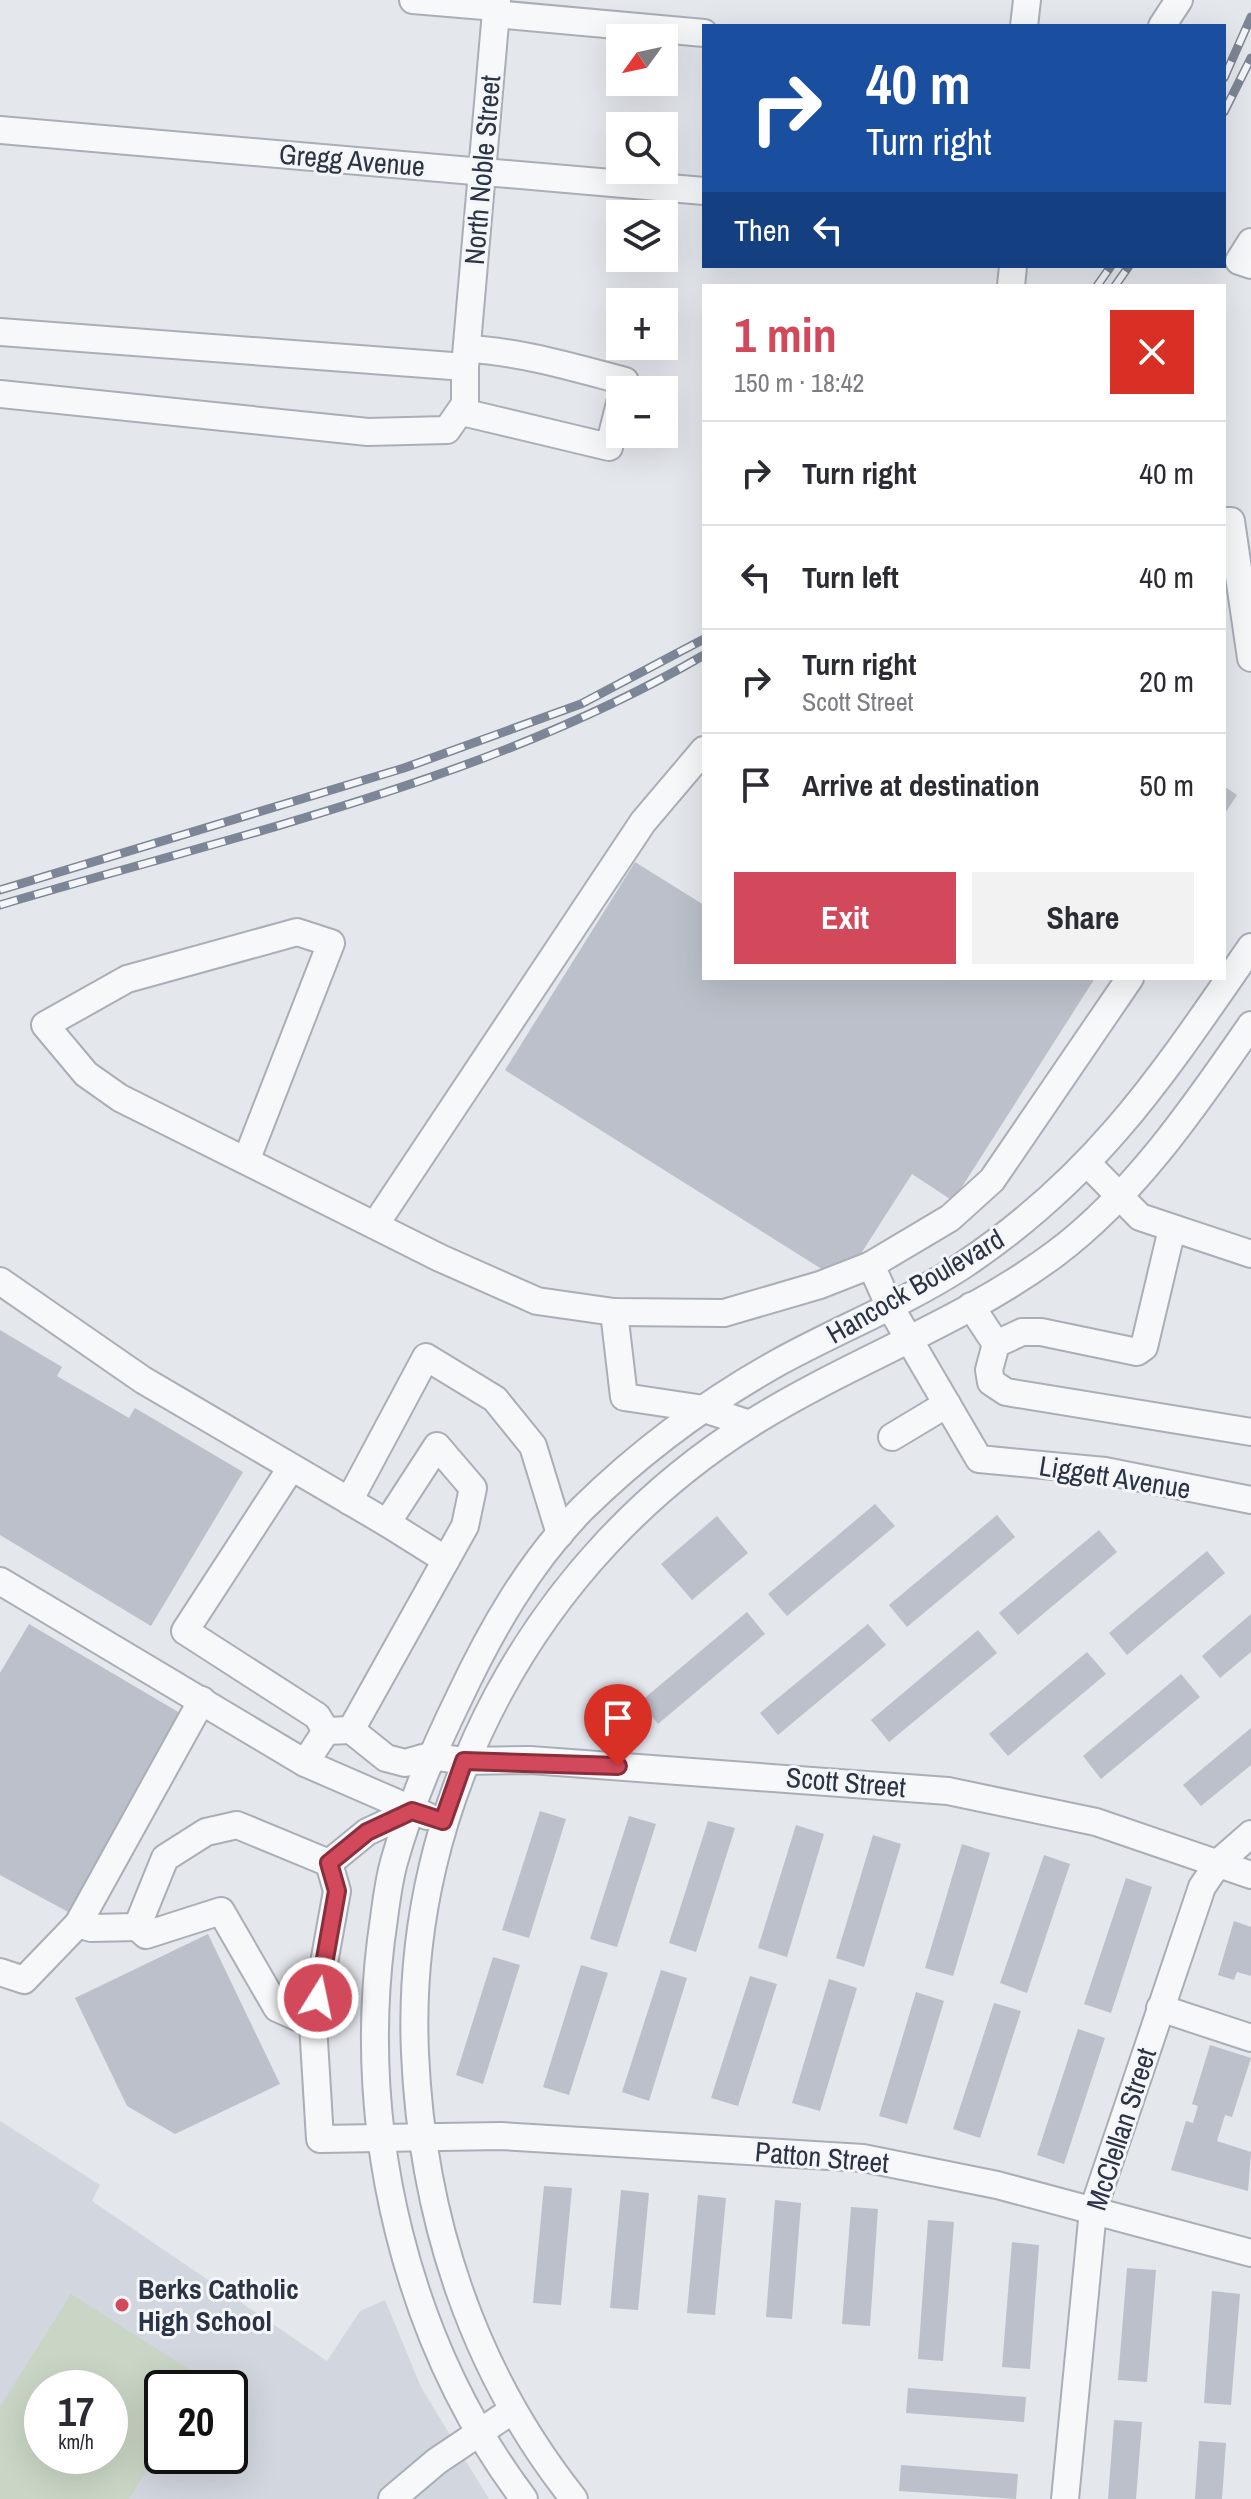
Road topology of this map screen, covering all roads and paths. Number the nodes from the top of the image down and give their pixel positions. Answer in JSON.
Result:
{"nodes":[{"id":1,"x":413,"y":0,"type":"edge"},
{"id":2,"x":1027,"y":0,"type":"edge"},
{"id":3,"x":1179,"y":0,"type":"edge"},
{"id":4,"x":496,"y":7,"type":"edge"},
{"id":5,"x":1024,"y":24,"type":"edge"},
{"id":6,"x":1163,"y":24,"type":"edge"},
{"id":7,"x":702,"y":33,"type":"edge"},
{"id":8,"x":0,"y":130,"type":"edge"},
{"id":9,"x":482,"y":171,"type":"junction"},
{"id":10,"x":702,"y":191,"type":"edge"},
{"id":11,"x":1251,"y":242,"type":"edge"},
{"id":12,"x":1251,"y":265,"type":"edge"},
{"id":13,"x":0,"y":332,"type":"edge"},
{"id":14,"x":466,"y":352,"type":"junction"},
{"id":15,"x":606,"y":376,"type":"edge"},
{"id":16,"x":0,"y":394,"type":"edge"},
{"id":17,"x":462,"y":412,"type":"junction"},
{"id":18,"x":606,"y":446,"type":"edge"},
{"id":19,"x":1228,"y":521,"type":"edge"},
{"id":20,"x":1251,"y":658,"type":"edge"},
{"id":21,"x":702,"y":752,"type":"edge"},
{"id":22,"x":1251,"y":947,"type":"edge"},
{"id":23,"x":1129,"y":980,"type":"edge"},
{"id":24,"x":1251,"y":1025,"type":"edge"},
{"id":25,"x":246,"y":1161,"type":"junction"},
{"id":26,"x":1088,"y":1164,"type":"junction"},
{"id":27,"x":1119,"y":1194,"type":"junction"},
{"id":28,"x":375,"y":1225,"type":"junction"},
{"id":29,"x":1172,"y":1229,"type":"junction"},
{"id":30,"x":1251,"y":1254,"type":"edge"},
{"id":31,"x":871,"y":1265,"type":"junction"},
{"id":32,"x":0,"y":1281,"type":"edge"},
{"id":33,"x":889,"y":1305,"type":"junction"},
{"id":34,"x":971,"y":1306,"type":"junction"},
{"id":35,"x":614,"y":1312,"type":"junction"},
{"id":36,"x":909,"y":1339,"type":"junction"},
{"id":37,"x":996,"y":1344,"type":"junction"},
{"id":38,"x":947,"y":1404,"type":"junction"},
{"id":39,"x":704,"y":1409,"type":"junction"},
{"id":40,"x":750,"y":1424,"type":"junction"},
{"id":41,"x":1251,"y":1432,"type":"edge"},
{"id":42,"x":892,"y":1437,"type":"dead end"},
{"id":43,"x":291,"y":1468,"type":"junction"},
{"id":44,"x":1251,"y":1500,"type":"edge"},
{"id":45,"x":349,"y":1501,"type":"junction"},
{"id":46,"x":387,"y":1523,"type":"junction"},
{"id":47,"x":560,"y":1534,"type":"junction"},
{"id":48,"x":446,"y":1560,"type":"junction"},
{"id":49,"x":0,"y":1581,"type":"edge"},
{"id":50,"x":202,"y":1700,"type":"junction"},
{"id":51,"x":344,"y":1727,"type":"junction"},
{"id":52,"x":430,"y":1756,"type":"junction"},
{"id":53,"x":464,"y":1761,"type":"junction"},
{"id":54,"x":305,"y":1763,"type":"junction"},
{"id":55,"x":412,"y":1811,"type":"junction"},
{"id":56,"x":443,"y":1821,"type":"junction"},
{"id":57,"x":1251,"y":1834,"type":"edge"},
{"id":58,"x":1219,"y":1862,"type":"junction"},
{"id":59,"x":329,"y":1863,"type":"junction"},
{"id":60,"x":1251,"y":1875,"type":"edge"},
{"id":61,"x":78,"y":1924,"type":"junction"},
{"id":62,"x":137,"y":1927,"type":"junction"},
{"id":63,"x":0,"y":1972,"type":"edge"},
{"id":64,"x":1160,"y":2008,"type":"junction"},
{"id":65,"x":313,"y":2024,"type":"junction"},
{"id":66,"x":1251,"y":2038,"type":"edge"},
{"id":67,"x":382,"y":2137,"type":"junction"},
{"id":68,"x":421,"y":2137,"type":"junction"},
{"id":69,"x":1093,"y":2210,"type":"junction"},
{"id":70,"x":1251,"y":2253,"type":"edge"},
{"id":71,"x":513,"y":2410,"type":"junction"},
{"id":72,"x":478,"y":2430,"type":"junction"},
{"id":73,"x":394,"y":2498,"type":"edge"},
{"id":74,"x":524,"y":2499,"type":"edge"},
{"id":75,"x":574,"y":2499,"type":"edge"},
{"id":76,"x":1065,"y":2499,"type":"edge"}],
"edges":[{"from":1,"to":4,"type":"street"},
{"from":2,"to":5,"type":"street"},
{"from":3,"to":6,"type":"street"},
{"from":4,"to":7,"type":"street"},
{"from":4,"to":9,"type":"street","name":"North Noble Street"},
{"from":8,"to":9,"type":"street","name":"Gregg Avenue"},
{"from":9,"to":10,"type":"street","name":"Gregg Avenue"},
{"from":9,"to":14,"type":"street","name":"North Noble Street"},
{"from":11,"to":12,"type":"street"},
{"from":13,"to":14,"type":"street"},
{"from":14,"to":15,"type":"street"},
{"from":14,"to":17,"type":"street","name":"North Noble Street"},
{"from":16,"to":17,"type":"street"},
{"from":17,"to":18,"type":"street"},
{"from":19,"to":20,"type":"street"},
{"from":21,"to":28,"type":"street"},
{"from":22,"to":26,"type":"street","name":"Hancock Boulevard"},
{"from":23,"to":31,"type":"street"},
{"from":24,"to":27,"type":"street","name":"Hancock Boulevard"},
{"from":25,"to":25,"type":"street"},
{"from":25,"to":28,"type":"street"},
{"from":26,"to":27,"type":"street"},
{"from":26,"to":33,"type":"street","name":"Hancock Boulevard"},
{"from":27,"to":29,"type":"street"},
{"from":27,"to":34,"type":"street","name":"Hancock Boulevard"},
{"from":28,"to":35,"type":"street"},
{"from":29,"to":30,"type":"street"},
{"from":29,"to":37,"type":"street"},
{"from":31,"to":33,"type":"street"},
{"from":31,"to":35,"type":"street"},
{"from":32,"to":43,"type":"street"},
{"from":33,"to":36,"type":"street"},
{"from":33,"to":39,"type":"street","name":"Hancock Boulevard"},
{"from":34,"to":36,"type":"street","name":"Hancock Boulevard"},
{"from":34,"to":37,"type":"street"},
{"from":35,"to":39,"type":"street"},
{"from":36,"to":38,"type":"street"},
{"from":36,"to":40,"type":"street","name":"Hancock Boulevard"},
{"from":37,"to":41,"type":"street"},
{"from":38,"to":42,"type":"street"},
{"from":38,"to":44,"type":"street","name":"Liggett Avenue"},
{"from":39,"to":40,"type":"street"},
{"from":39,"to":47,"type":"street","name":"Hancock Boulevard"},
{"from":40,"to":53,"type":"street","name":"Hancock Boulevard"},
{"from":43,"to":45,"type":"street"},
{"from":43,"to":51,"type":"street","name":"Scott Street"},
{"from":45,"to":46,"type":"street"},
{"from":45,"to":47,"type":"street"},
{"from":46,"to":48,"type":"street"},
{"from":46,"to":48,"type":"street"},
{"from":47,"to":52,"type":"street","name":"Hancock Boulevard"},
{"from":48,"to":51,"type":"street"},
{"from":49,"to":50,"type":"street"},
{"from":50,"to":54,"type":"street"},
{"from":50,"to":61,"type":"street"},
{"from":51,"to":52,"type":"street","name":"Scott Street"},
{"from":51,"to":54,"type":"street"},
{"from":52,"to":53,"type":"street","name":"Scott Street"},
{"from":52,"to":55,"type":"street","name":"Hancock Boulevard"},
{"from":53,"to":56,"type":"street","name":"Hancock Boulevard"},
{"from":53,"to":58,"type":"street","name":"Scott Street"},
{"from":54,"to":55,"type":"street"},
{"from":55,"to":56,"type":"street"},
{"from":55,"to":59,"type":"street"},
{"from":55,"to":67,"type":"street","name":"Hancock Boulevard"},
{"from":56,"to":68,"type":"street","name":"Hancock Boulevard"},
{"from":57,"to":58,"type":"street","name":"McClellan Street"},
{"from":58,"to":60,"type":"street","name":"Scott Street"},
{"from":58,"to":64,"type":"street","name":"McClellan Street"},
{"from":59,"to":62,"type":"street"},
{"from":59,"to":65,"type":"street"},
{"from":61,"to":62,"type":"street"},
{"from":61,"to":63,"type":"street"},
{"from":62,"to":65,"type":"street"},
{"from":64,"to":66,"type":"street"},
{"from":64,"to":69,"type":"street","name":"McClellan Street"},
{"from":65,"to":67,"type":"street","name":"Patton Street"},
{"from":67,"to":68,"type":"street","name":"Patton Street"},
{"from":67,"to":72,"type":"street","name":"Hancock Boulevard"},
{"from":68,"to":69,"type":"street","name":"Patton Street"},
{"from":68,"to":71,"type":"street","name":"Hancock Boulevard"},
{"from":69,"to":70,"type":"street","name":"Patton Street"},
{"from":69,"to":76,"type":"street","name":"McClellan Street"},
{"from":71,"to":72,"type":"street"},
{"from":71,"to":75,"type":"street","name":"Hancock Boulevard"},
{"from":72,"to":73,"type":"street"},
{"from":72,"to":74,"type":"street","name":"Hancock Boulevard"}]}
